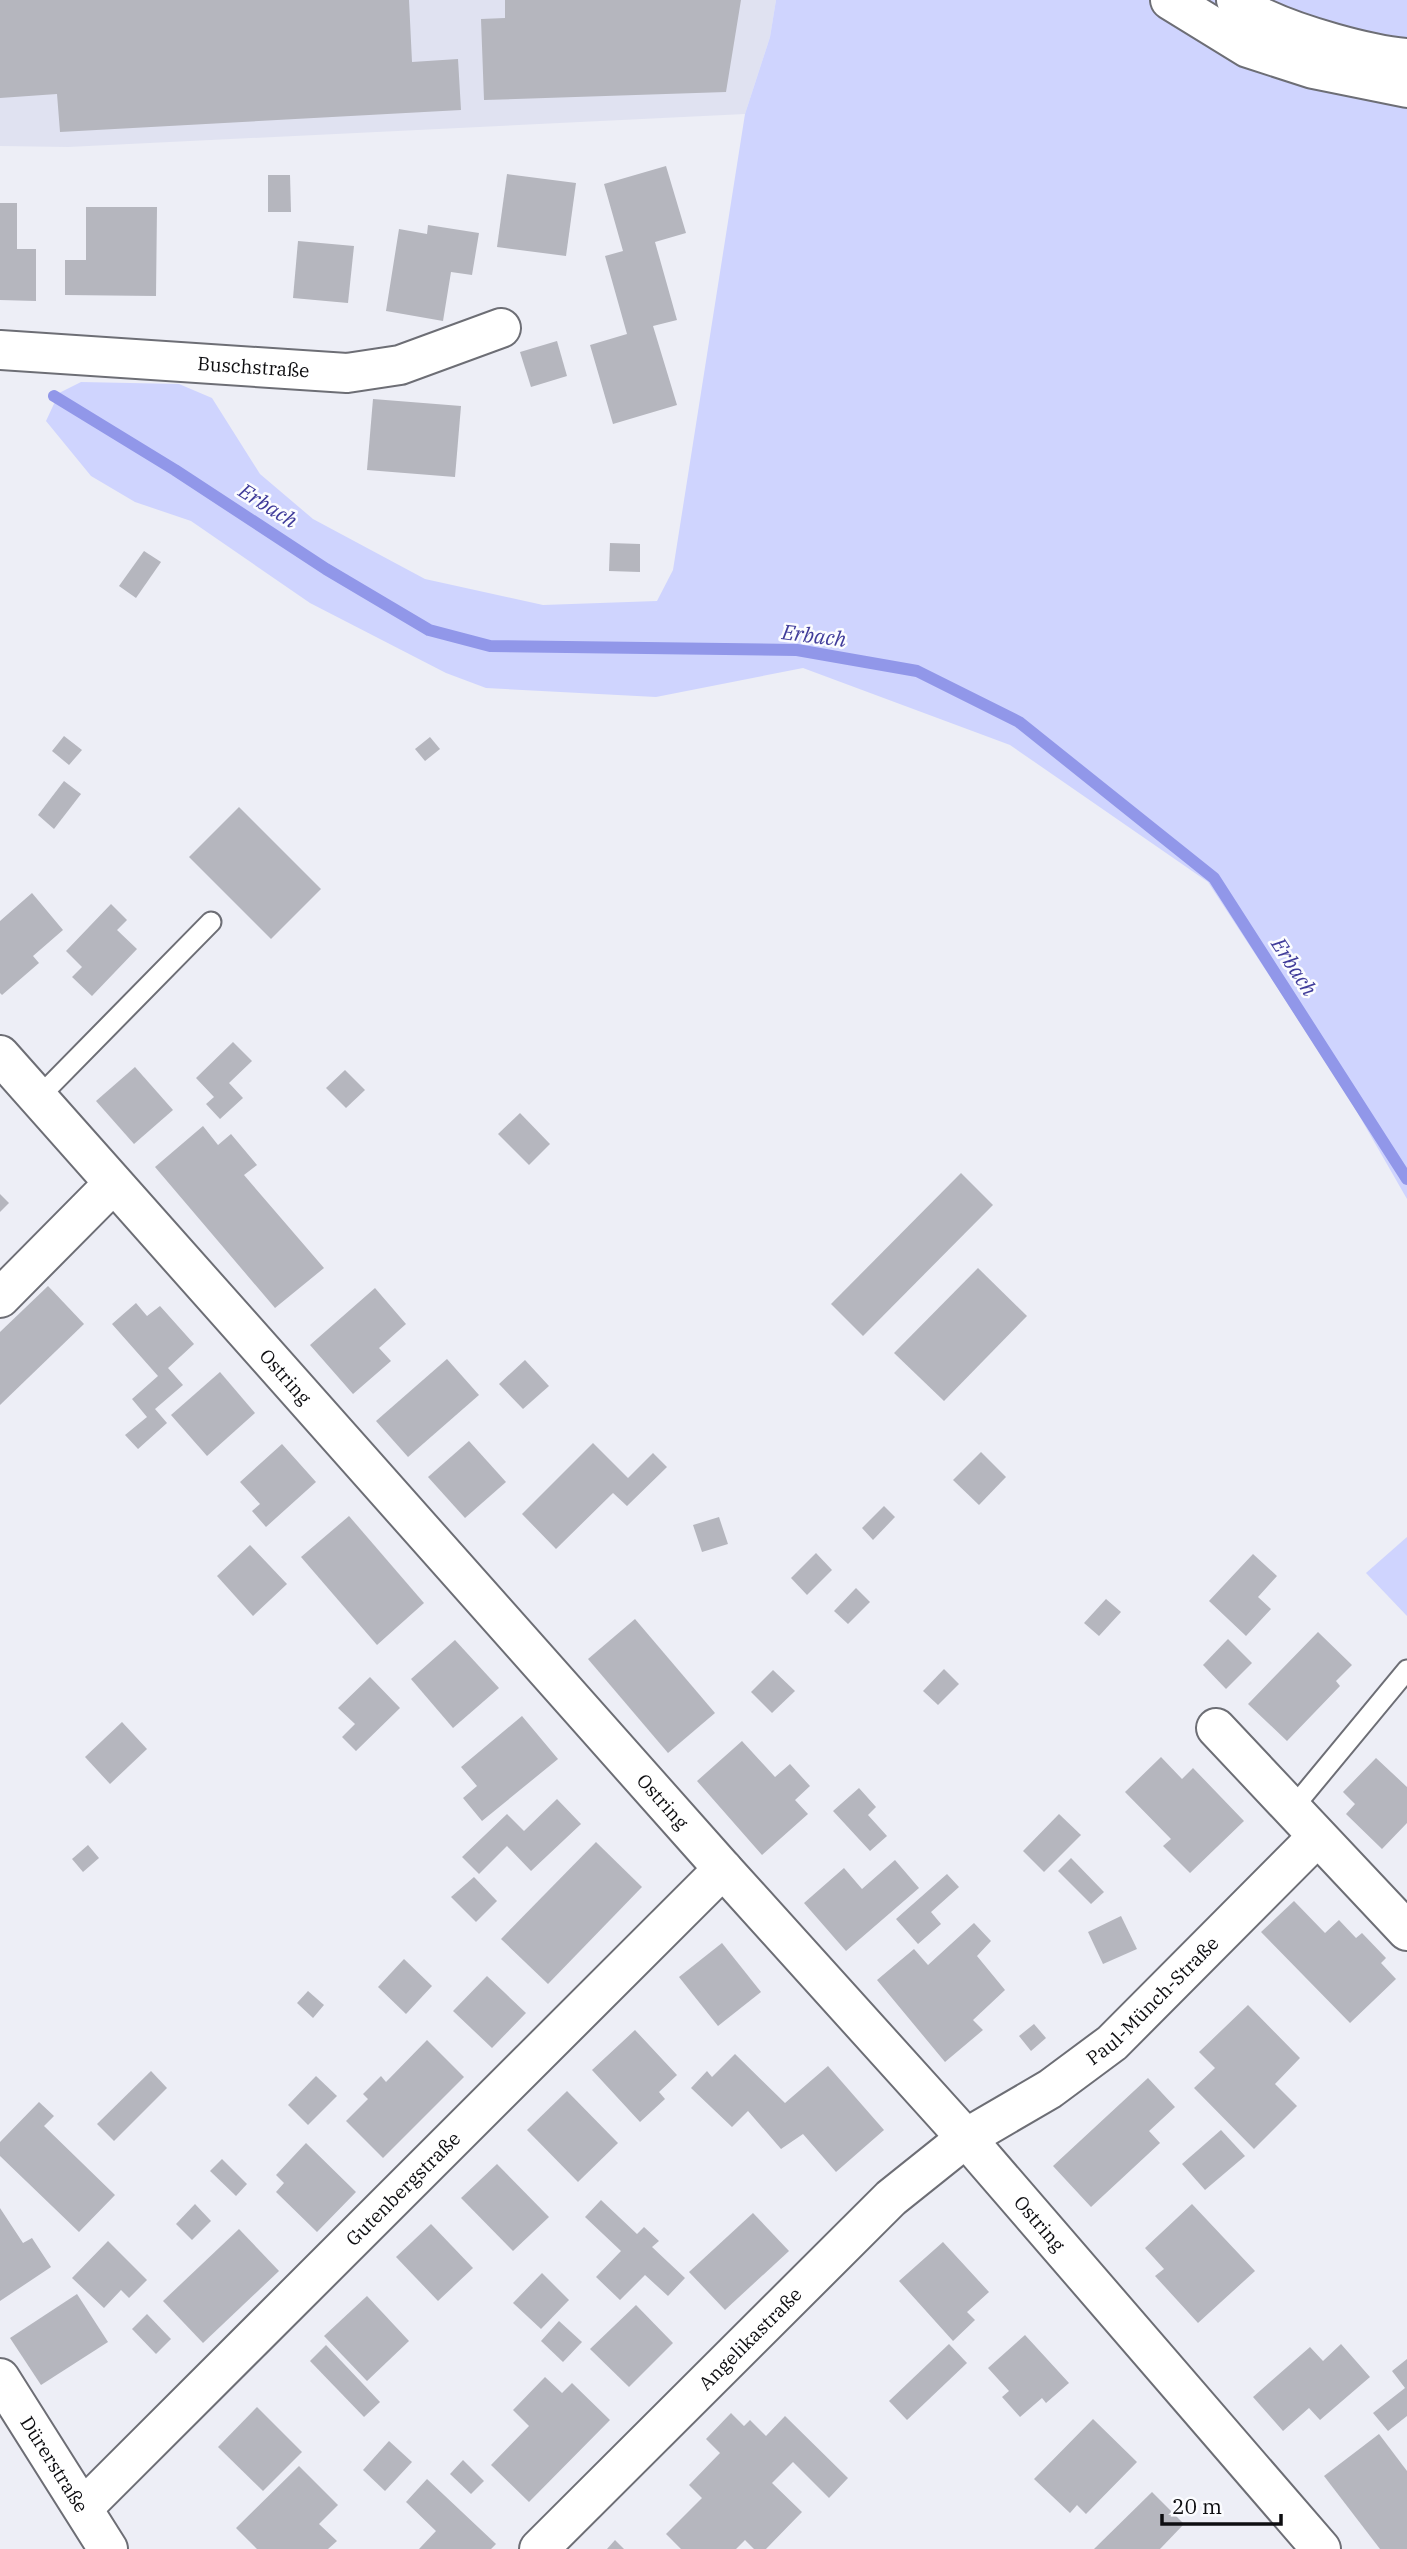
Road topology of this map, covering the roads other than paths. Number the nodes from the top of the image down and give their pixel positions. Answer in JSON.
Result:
{"nodes":[{"id":1,"x":1170,"y":0,"type":"edge"},
{"id":2,"x":1236,"y":0,"type":"edge"},
{"id":3,"x":1407,"y":58,"type":"edge"},
{"id":4,"x":1407,"y":88,"type":"edge"},
{"id":5,"x":500,"y":328,"type":"dead end"},
{"id":6,"x":0,"y":350,"type":"edge"},
{"id":7,"x":211,"y":922,"type":"dead end"},
{"id":8,"x":0,"y":1055,"type":"edge"},
{"id":9,"x":38,"y":1098,"type":"junction"},
{"id":10,"x":113,"y":1185,"type":"junction"},
{"id":11,"x":0,"y":1298,"type":"edge"},
{"id":12,"x":1407,"y":1670,"type":"edge"},
{"id":13,"x":1216,"y":1728,"type":"dead end"},
{"id":14,"x":1305,"y":1823,"type":"junction"},
{"id":15,"x":723,"y":1869,"type":"junction"},
{"id":16,"x":1407,"y":1931,"type":"edge"},
{"id":17,"x":966,"y":2138,"type":"junction"},
{"id":18,"x":0,"y":2378,"type":"edge"},
{"id":19,"x":83,"y":2508,"type":"junction"},
{"id":20,"x":108,"y":2549,"type":"edge"},
{"id":21,"x":539,"y":2549,"type":"edge"},
{"id":22,"x":1321,"y":2549,"type":"edge"}],
"edges":[{"from":1,"to":4,"type":"street"},
{"from":2,"to":3,"type":"street"},
{"from":5,"to":6,"type":"street","name":"Buschstraße"},
{"from":7,"to":9,"type":"lane"},
{"from":8,"to":9,"type":"street","name":"Ostring"},
{"from":9,"to":10,"type":"street","name":"Ostring"},
{"from":10,"to":11,"type":"street"},
{"from":10,"to":15,"type":"street","name":"Ostring"},
{"from":12,"to":14,"type":"lane","name":"Paul-Münch-Straße"},
{"from":13,"to":14,"type":"street"},
{"from":14,"to":16,"type":"street"},
{"from":14,"to":17,"type":"street","name":"Paul-Münch-Straße"},
{"from":15,"to":17,"type":"street","name":"Ostring"},
{"from":15,"to":19,"type":"street","name":"Gutenbergstraße"},
{"from":17,"to":21,"type":"street","name":"Angelikastraße"},
{"from":17,"to":22,"type":"street","name":"Ostring"},
{"from":18,"to":19,"type":"street","name":"Dürerstraße"},
{"from":19,"to":20,"type":"street","name":"Dürerstraße"}]}
